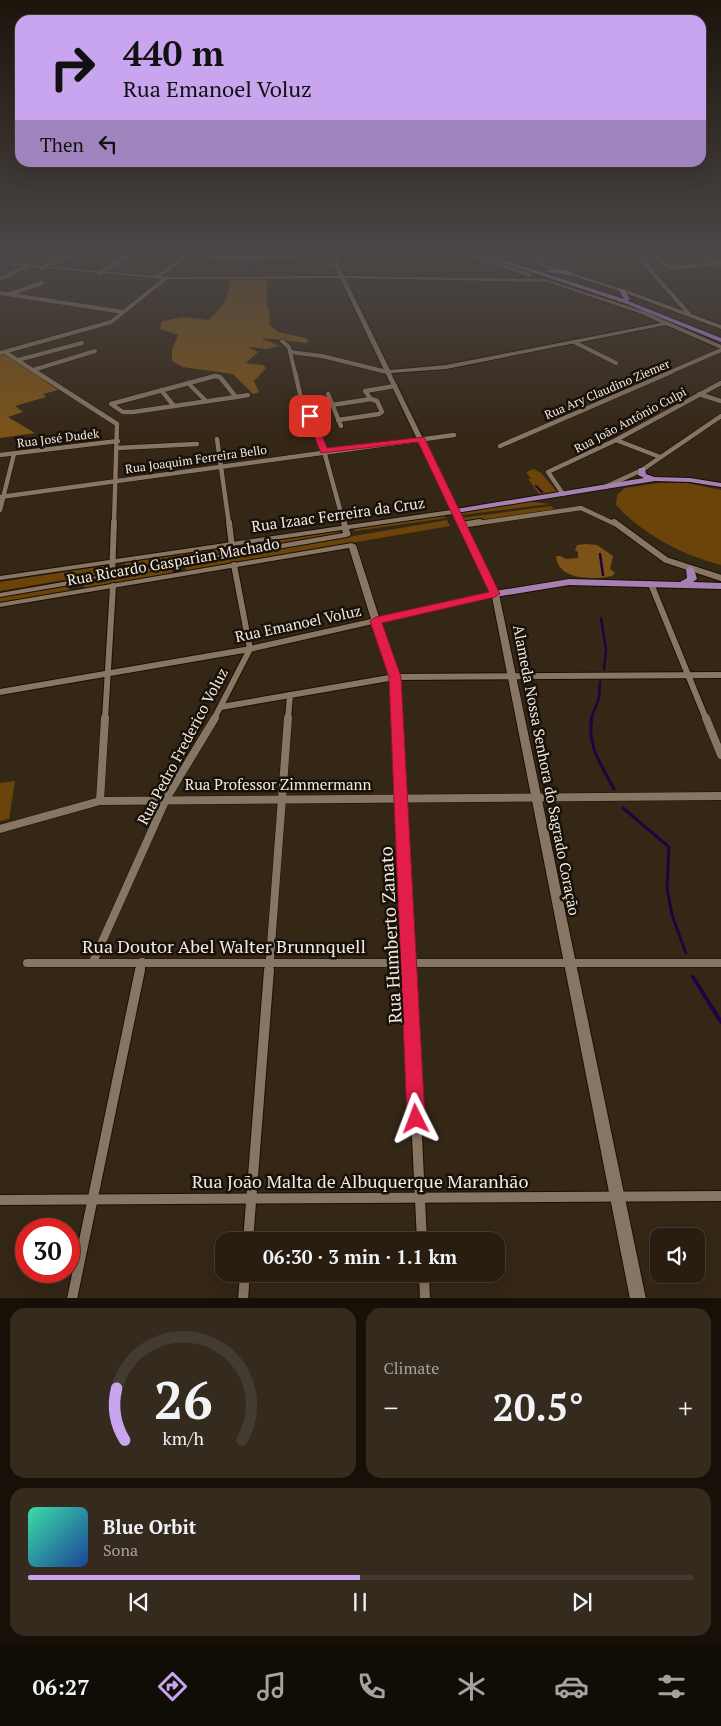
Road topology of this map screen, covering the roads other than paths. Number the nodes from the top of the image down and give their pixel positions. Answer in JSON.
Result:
{"nodes":[{"id":1,"x":118,"y":317,"type":"edge"},
{"id":2,"x":361,"y":317,"type":"edge"},
{"id":3,"x":652,"y":317,"type":"edge"},
{"id":4,"x":664,"y":317,"type":"edge"},
{"id":5,"x":672,"y":317,"type":"edge"},
{"id":6,"x":695,"y":317,"type":"edge"},
{"id":7,"x":667,"y":323,"type":"junction"},
{"id":8,"x":721,"y":327,"type":"edge"},
{"id":9,"x":692,"y":328,"type":"junction"},
{"id":10,"x":721,"y":336,"type":"edge"},
{"id":11,"x":703,"y":339,"type":"junction"},
{"id":12,"x":721,"y":340,"type":"edge"},
{"id":13,"x":282,"y":341,"type":"dead end"},
{"id":14,"x":574,"y":342,"type":"junction"},
{"id":15,"x":82,"y":343,"type":"dead end"},
{"id":16,"x":721,"y":348,"type":"edge"},
{"id":17,"x":96,"y":351,"type":"dead end"},
{"id":18,"x":290,"y":352,"type":"junction"},
{"id":19,"x":3,"y":353,"type":"edge"},
{"id":20,"x":18,"y":360,"type":"junction"},
{"id":21,"x":616,"y":364,"type":"dead end"},
{"id":22,"x":33,"y":370,"type":"junction"},
{"id":23,"x":387,"y":372,"type":"junction"},
{"id":24,"x":188,"y":383,"type":"junction"},
{"id":25,"x":721,"y":383,"type":"edge"},
{"id":26,"x":395,"y":386,"type":"junction"},
{"id":27,"x":161,"y":390,"type":"junction"},
{"id":28,"x":328,"y":394,"type":"dead end"},
{"id":29,"x":699,"y":394,"type":"junction"},
{"id":30,"x":248,"y":395,"type":"dead end"},
{"id":31,"x":236,"y":397,"type":"junction"},
{"id":32,"x":371,"y":399,"type":"junction"},
{"id":33,"x":206,"y":401,"type":"junction"},
{"id":34,"x":721,"y":401,"type":"edge"},
{"id":35,"x":332,"y":405,"type":"junction"},
{"id":36,"x":174,"y":406,"type":"junction"},
{"id":37,"x":114,"y":407,"type":"junction"},
{"id":38,"x":99,"y":412,"type":"junction"},
{"id":39,"x":721,"y":416,"type":"edge"},
{"id":40,"x":338,"y":420,"type":"junction"},
{"id":41,"x":341,"y":426,"type":"dead end"},
{"id":42,"x":454,"y":435,"type":"dead end"},
{"id":43,"x":217,"y":439,"type":"dead end"},
{"id":44,"x":421,"y":439,"type":"junction"},
{"id":45,"x":616,"y":440,"type":"junction"},
{"id":46,"x":118,"y":441,"type":"junction"},
{"id":47,"x":197,"y":444,"type":"dead end"},
{"id":48,"x":500,"y":446,"type":"dead end"},
{"id":49,"x":117,"y":448,"type":"junction"},
{"id":50,"x":324,"y":451,"type":"junction"},
{"id":51,"x":14,"y":454,"type":"junction"},
{"id":52,"x":0,"y":455,"type":"edge"},
{"id":53,"x":660,"y":457,"type":"junction"},
{"id":54,"x":222,"y":466,"type":"junction"},
{"id":55,"x":642,"y":470,"type":"junction"},
{"id":56,"x":655,"y":480,"type":"junction"},
{"id":57,"x":116,"y":481,"type":"junction"},
{"id":58,"x":719,"y":484,"type":"edge"},
{"id":59,"x":604,"y":487,"type":"junction"},
{"id":60,"x":563,"y":494,"type":"junction"},
{"id":61,"x":2,"y":496,"type":"edge"},
{"id":62,"x":0,"y":510,"type":"edge"},
{"id":63,"x":456,"y":511,"type":"junction"},
{"id":64,"x":462,"y":525,"type":"junction"},
{"id":65,"x":346,"y":531,"type":"junction"},
{"id":66,"x":232,"y":544,"type":"junction"},
{"id":67,"x":352,"y":545,"type":"joint"},
{"id":68,"x":233,"y":555,"type":"junction"},
{"id":69,"x":112,"y":562,"type":"junction"},
{"id":70,"x":175,"y":565,"type":"junction"},
{"id":71,"x":234,"y":565,"type":"junction"},
{"id":72,"x":690,"y":569,"type":"junction"},
{"id":73,"x":112,"y":576,"type":"junction"},
{"id":74,"x":172,"y":576,"type":"junction"},
{"id":75,"x":0,"y":578,"type":"edge"},
{"id":76,"x":721,"y":578,"type":"edge"},
{"id":77,"x":81,"y":581,"type":"junction"},
{"id":78,"x":651,"y":584,"type":"junction"},
{"id":79,"x":681,"y":585,"type":"junction"},
{"id":80,"x":113,"y":586,"type":"junction"},
{"id":81,"x":721,"y":586,"type":"edge"},
{"id":82,"x":81,"y":591,"type":"junction"},
{"id":83,"x":495,"y":594,"type":"junction"},
{"id":84,"x":0,"y":595,"type":"edge"},
{"id":85,"x":0,"y":605,"type":"edge"},
{"id":86,"x":376,"y":621,"type":"junction"},
{"id":87,"x":250,"y":649,"type":"junction"},
{"id":88,"x":106,"y":672,"type":"junction"},
{"id":89,"x":688,"y":675,"type":"junction"},
{"id":90,"x":721,"y":675,"type":"edge"},
{"id":91,"x":512,"y":676,"type":"junction"},
{"id":92,"x":395,"y":677,"type":"junction"},
{"id":93,"x":0,"y":692,"type":"edge"},
{"id":94,"x":290,"y":695,"type":"junction"},
{"id":95,"x":221,"y":707,"type":"junction"},
{"id":96,"x":721,"y":755,"type":"edge"},
{"id":97,"x":721,"y":796,"type":"edge"},
{"id":98,"x":536,"y":797,"type":"junction"},
{"id":99,"x":282,"y":798,"type":"junction"},
{"id":100,"x":401,"y":798,"type":"junction"},
{"id":101,"x":166,"y":799,"type":"junction"},
{"id":102,"x":100,"y":802,"type":"junction"},
{"id":103,"x":0,"y":828,"type":"edge"},
{"id":104,"x":27,"y":962,"type":"dead end"},
{"id":105,"x":93,"y":962,"type":"junction"},
{"id":106,"x":142,"y":962,"type":"junction"},
{"id":107,"x":270,"y":962,"type":"junction"},
{"id":108,"x":409,"y":963,"type":"junction"},
{"id":109,"x":570,"y":963,"type":"junction"},
{"id":110,"x":721,"y":963,"type":"edge"},
{"id":111,"x":617,"y":1196,"type":"junction"},
{"id":112,"x":721,"y":1196,"type":"edge"},
{"id":113,"x":420,"y":1198,"type":"junction"},
{"id":114,"x":251,"y":1199,"type":"junction"},
{"id":115,"x":0,"y":1200,"type":"edge"},
{"id":116,"x":93,"y":1200,"type":"junction"},
{"id":117,"x":249,"y":1232,"type":"edge"},
{"id":118,"x":422,"y":1232,"type":"edge"},
{"id":119,"x":244,"y":1282,"type":"edge"},
{"id":120,"x":424,"y":1282,"type":"edge"},
{"id":121,"x":72,"y":1298,"type":"edge"},
{"id":122,"x":243,"y":1298,"type":"edge"},
{"id":123,"x":425,"y":1298,"type":"edge"},
{"id":124,"x":638,"y":1298,"type":"edge"}],
"edges":[{"from":1,"to":19,"type":"street"},
{"from":2,"to":23,"type":"main road","name":"Alameda Nossa Senhora do Sagrado Coração"},
{"from":3,"to":7,"type":"main road"},
{"from":4,"to":9,"type":"highway"},
{"from":5,"to":10,"type":"highway"},
{"from":6,"to":8,"type":"main road"},
{"from":7,"to":11,"type":"main road"},
{"from":7,"to":14,"type":"main road"},
{"from":9,"to":11,"type":"highway"},
{"from":9,"to":12,"type":"highway"},
{"from":11,"to":16,"type":"main road"},
{"from":13,"to":18,"type":"street"},
{"from":14,"to":21,"type":"street"},
{"from":14,"to":23,"type":"main road"},
{"from":15,"to":20,"type":"street"},
{"from":16,"to":48,"type":"street","name":"Rua Ary Claudino Ziemer"},
{"from":17,"to":22,"type":"street"},
{"from":18,"to":23,"type":"street"},
{"from":18,"to":50,"type":"street"},
{"from":19,"to":20,"type":"street"},
{"from":20,"to":22,"type":"street"},
{"from":22,"to":38,"type":"street"},
{"from":23,"to":26,"type":"main road","name":"Alameda Nossa Senhora do Sagrado Coração"},
{"from":24,"to":27,"type":"street"},
{"from":24,"to":31,"type":"street"},
{"from":24,"to":33,"type":"street"},
{"from":25,"to":29,"type":"street","name":"Rua João Antônio Culpi"},
{"from":26,"to":32,"type":"street"},
{"from":26,"to":44,"type":"main road","name":"Alameda Nossa Senhora do Sagrado Coração"},
{"from":27,"to":36,"type":"street"},
{"from":27,"to":37,"type":"street"},
{"from":28,"to":35,"type":"street"},
{"from":29,"to":34,"type":"street"},
{"from":29,"to":45,"type":"street","name":"Rua João Antônio Culpi"},
{"from":30,"to":31,"type":"street"},
{"from":31,"to":33,"type":"street"},
{"from":32,"to":35,"type":"street"},
{"from":32,"to":40,"type":"street"},
{"from":33,"to":36,"type":"street"},
{"from":35,"to":40,"type":"street"},
{"from":36,"to":37,"type":"street"},
{"from":37,"to":38,"type":"street"},
{"from":38,"to":46,"type":"street"},
{"from":39,"to":53,"type":"street","name":"Rua Izaac Ferreira da Cruz"},
{"from":40,"to":41,"type":"street"},
{"from":42,"to":44,"type":"street","name":"Rua Joaquim Ferreira Bello"},
{"from":43,"to":54,"type":"street"},
{"from":44,"to":50,"type":"street","name":"Rua Joaquim Ferreira Bello"},
{"from":44,"to":63,"type":"main road","name":"Alameda Nossa Senhora do Sagrado Coração"},
{"from":45,"to":53,"type":"street"},
{"from":45,"to":60,"type":"street","name":"Rua João Antônio Culpi"},
{"from":46,"to":49,"type":"street"},
{"from":46,"to":51,"type":"street","name":"Rua José Dudek"},
{"from":47,"to":49,"type":"street"},
{"from":49,"to":57,"type":"street"},
{"from":50,"to":54,"type":"street","name":"Rua Joaquim Ferreira Bello"},
{"from":50,"to":65,"type":"street"},
{"from":51,"to":52,"type":"street","name":"Rua José Dudek"},
{"from":51,"to":61,"type":"street"},
{"from":53,"to":55,"type":"street","name":"Rua Izaac Ferreira da Cruz"},
{"from":54,"to":57,"type":"street","name":"Rua Joaquim Ferreira Bello"},
{"from":54,"to":66,"type":"street"},
{"from":55,"to":56,"type":"main road"},
{"from":55,"to":59,"type":"street","name":"Rua Izaac Ferreira da Cruz"},
{"from":56,"to":58,"type":"main road"},
{"from":56,"to":59,"type":"main road"},
{"from":57,"to":61,"type":"street","name":"Rua Joaquim Ferreira Bello"},
{"from":57,"to":69,"type":"street"},
{"from":59,"to":60,"type":"main road","name":"Rua Izaac Ferreira da Cruz"},
{"from":60,"to":63,"type":"main road","name":"Rua Izaac Ferreira da Cruz"},
{"from":61,"to":62,"type":"street"},
{"from":63,"to":64,"type":"main road","name":"Alameda Nossa Senhora do Sagrado Coração"},
{"from":63,"to":65,"type":"main road","name":"Rua Izaac Ferreira da Cruz"},
{"from":64,"to":72,"type":"street"},
{"from":64,"to":83,"type":"main road","name":"Alameda Nossa Senhora do Sagrado Coração"},
{"from":65,"to":66,"type":"main road","name":"Rua Izaac Ferreira da Cruz"},
{"from":65,"to":68,"type":"main road","name":"Rua Ricardo Gasparian Machado"},
{"from":66,"to":68,"type":"street"},
{"from":66,"to":69,"type":"main road","name":"Rua Izaac Ferreira da Cruz"},
{"from":67,"to":71,"type":"main road","name":"Rua Ricardo Gasparian Machado"},
{"from":67,"to":86,"type":"street","name":"Rua Humberto Zanato"},
{"from":68,"to":70,"type":"main road","name":"Rua Ricardo Gasparian Machado"},
{"from":69,"to":73,"type":"street"},
{"from":69,"to":75,"type":"main road","name":"Rua Izaac Ferreira da Cruz"},
{"from":70,"to":73,"type":"main road","name":"Rua Ricardo Gasparian Machado"},
{"from":70,"to":74,"type":"main road"},
{"from":71,"to":74,"type":"main road","name":"Rua Ricardo Gasparian Machado"},
{"from":71,"to":87,"type":"street"},
{"from":72,"to":76,"type":"street"},
{"from":72,"to":79,"type":"main road"},
{"from":73,"to":77,"type":"main road","name":"Rua Ricardo Gasparian Machado"},
{"from":74,"to":80,"type":"main road","name":"Rua Ricardo Gasparian Machado"},
{"from":77,"to":82,"type":"main road"},
{"from":77,"to":84,"type":"main road","name":"Rua Ricardo Gasparian Machado"},
{"from":78,"to":79,"type":"main road","name":"Rua Emanoel Voluz"},
{"from":78,"to":83,"type":"main road","name":"Rua Emanoel Voluz"},
{"from":78,"to":89,"type":"street"},
{"from":79,"to":81,"type":"main road","name":"Rua Emanoel Voluz"},
{"from":80,"to":82,"type":"main road","name":"Rua Ricardo Gasparian Machado"},
{"from":80,"to":88,"type":"street"},
{"from":82,"to":85,"type":"main road","name":"Rua Ricardo Gasparian Machado"},
{"from":83,"to":86,"type":"main road","name":"Rua Emanoel Voluz"},
{"from":83,"to":91,"type":"main road","name":"Alameda Nossa Senhora do Sagrado Coração"},
{"from":86,"to":87,"type":"main road","name":"Rua Emanoel Voluz"},
{"from":86,"to":92,"type":"street","name":"Rua Humberto Zanato"},
{"from":87,"to":88,"type":"main road","name":"Rua Emanoel Voluz"},
{"from":87,"to":95,"type":"street","name":"Rua Pedro Frederico Voluz"},
{"from":88,"to":93,"type":"main road","name":"Rua Emanoel Voluz"},
{"from":88,"to":102,"type":"street"},
{"from":89,"to":90,"type":"street"},
{"from":89,"to":91,"type":"street"},
{"from":89,"to":96,"type":"street"},
{"from":91,"to":92,"type":"street"},
{"from":91,"to":98,"type":"main road","name":"Alameda Nossa Senhora do Sagrado Coração"},
{"from":92,"to":94,"type":"street"},
{"from":92,"to":100,"type":"street","name":"Rua Humberto Zanato"},
{"from":94,"to":95,"type":"street"},
{"from":94,"to":99,"type":"street"},
{"from":95,"to":101,"type":"street","name":"Rua Pedro Frederico Voluz"},
{"from":97,"to":98,"type":"street","name":"Rua Professor Zimmermann"},
{"from":98,"to":100,"type":"street","name":"Rua Professor Zimmermann"},
{"from":98,"to":109,"type":"main road","name":"Alameda Nossa Senhora do Sagrado Coração"},
{"from":99,"to":100,"type":"street","name":"Rua Professor Zimmermann"},
{"from":99,"to":101,"type":"street","name":"Rua Professor Zimmermann"},
{"from":99,"to":107,"type":"street"},
{"from":100,"to":108,"type":"street","name":"Rua Humberto Zanato"},
{"from":101,"to":102,"type":"street","name":"Rua Professor Zimmermann"},
{"from":101,"to":105,"type":"street","name":"Rua Pedro Frederico Voluz"},
{"from":102,"to":103,"type":"street","name":"Rua Professor Zimmermann"},
{"from":104,"to":105,"type":"street","name":"Rua Doutor Abel Walter Brunnquell"},
{"from":105,"to":106,"type":"street","name":"Rua Doutor Abel Walter Brunnquell"},
{"from":106,"to":107,"type":"street","name":"Rua Doutor Abel Walter Brunnquell"},
{"from":106,"to":116,"type":"street"},
{"from":107,"to":108,"type":"street","name":"Rua Doutor Abel Walter Brunnquell"},
{"from":107,"to":114,"type":"street"},
{"from":108,"to":109,"type":"street","name":"Rua Doutor Abel Walter Brunnquell"},
{"from":108,"to":113,"type":"street","name":"Rua Humberto Zanato"},
{"from":109,"to":110,"type":"street","name":"Rua Doutor Abel Walter Brunnquell"},
{"from":109,"to":111,"type":"main road","name":"Alameda Nossa Senhora do Sagrado Coração"},
{"from":111,"to":112,"type":"street","name":"Rua João Malta de Albuquerque Maranhão"},
{"from":111,"to":113,"type":"street","name":"Rua João Malta de Albuquerque Maranhão"},
{"from":111,"to":124,"type":"main road","name":"Alameda Nossa Senhora do Sagrado Coração"},
{"from":113,"to":114,"type":"street","name":"Rua João Malta de Albuquerque Maranhão"},
{"from":113,"to":118,"type":"street","name":"Rua Humberto Zanato"},
{"from":114,"to":116,"type":"street","name":"Rua João Malta de Albuquerque Maranhão"},
{"from":114,"to":117,"type":"street"},
{"from":115,"to":116,"type":"street","name":"Rua João Malta de Albuquerque Maranhão"},
{"from":116,"to":121,"type":"street"},
{"from":119,"to":122,"type":"street"},
{"from":120,"to":123,"type":"street"}]}
